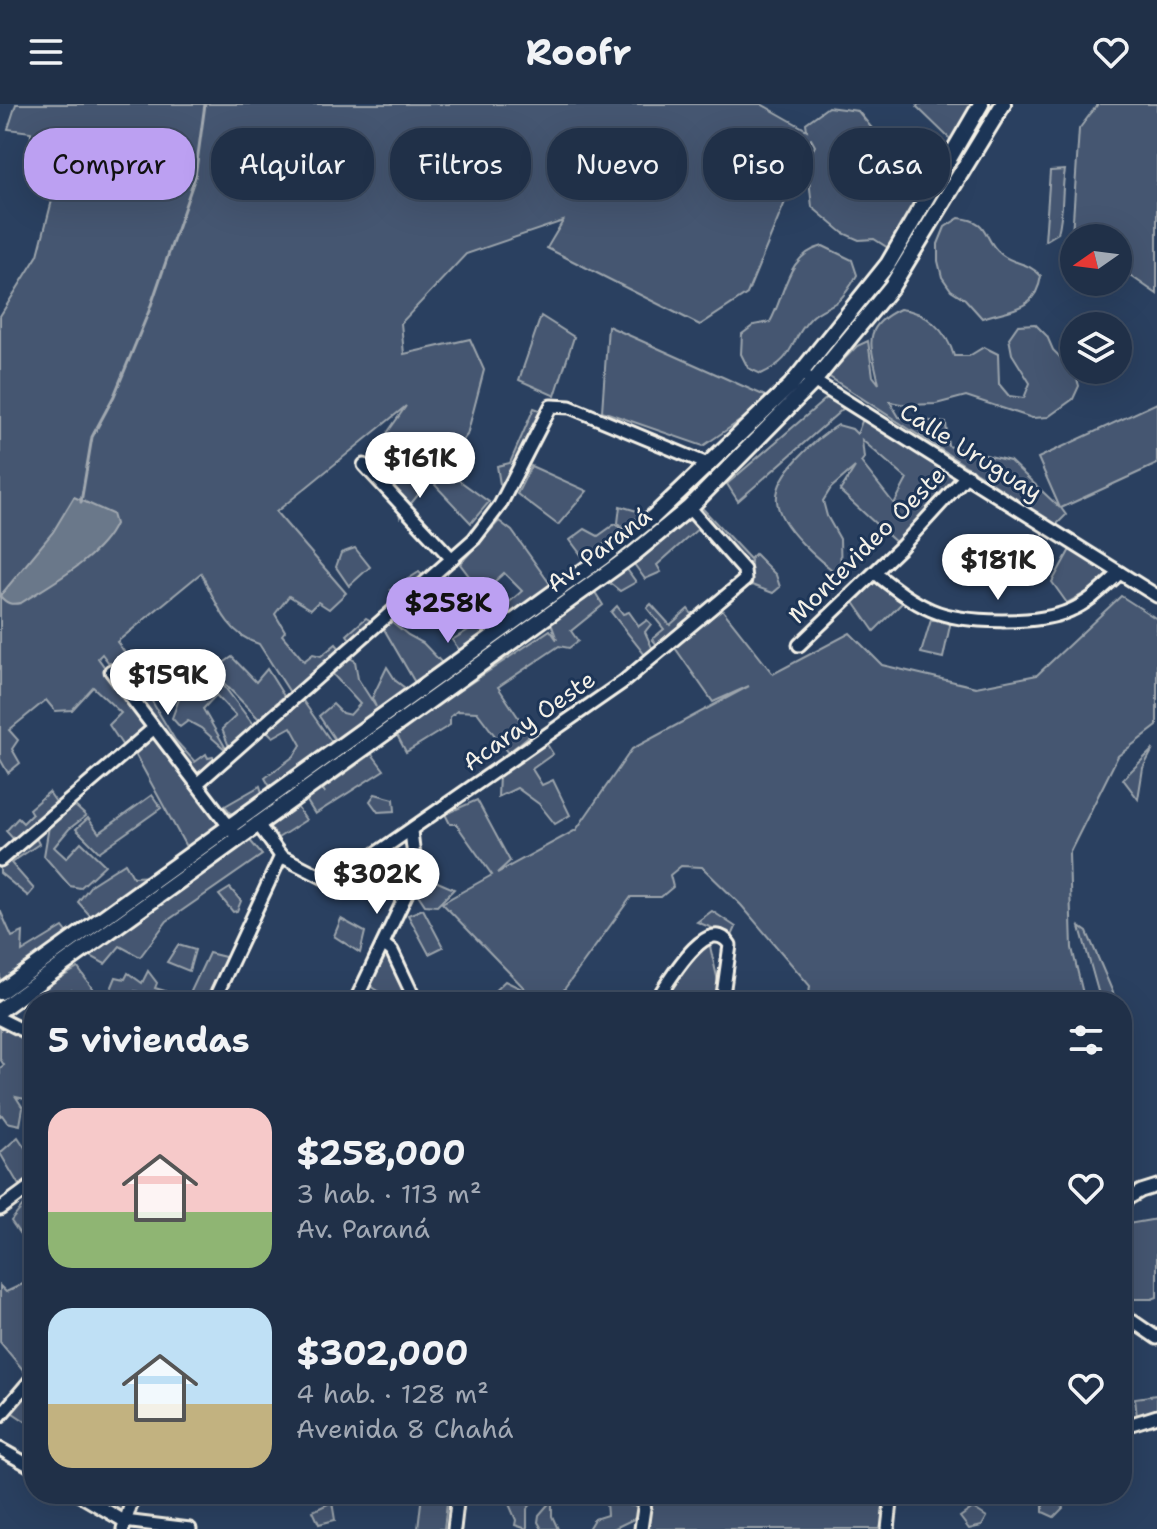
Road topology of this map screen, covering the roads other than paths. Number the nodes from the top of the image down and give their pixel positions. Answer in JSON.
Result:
{"nodes":[{"id":1,"x":981,"y":104,"type":"edge"},
{"id":2,"x":1003,"y":104,"type":"edge"},
{"id":3,"x":807,"y":377,"type":"junction"},
{"id":4,"x":364,"y":465,"type":"dead end"},
{"id":5,"x":710,"y":465,"type":"junction"},
{"id":6,"x":967,"y":475,"type":"junction"},
{"id":7,"x":689,"y":508,"type":"junction"},
{"id":8,"x":452,"y":559,"type":"junction"},
{"id":9,"x":875,"y":573,"type":"junction"},
{"id":10,"x":1120,"y":573,"type":"junction"},
{"id":11,"x":571,"y":590,"type":"junction"},
{"id":12,"x":1157,"y":596,"type":"edge"},
{"id":13,"x":799,"y":645,"type":"dead end"},
{"id":14,"x":111,"y":671,"type":"dead end"},
{"id":15,"x":154,"y":728,"type":"junction"},
{"id":16,"x":198,"y":783,"type":"junction"},
{"id":17,"x":257,"y":823,"type":"junction"},
{"id":18,"x":411,"y":831,"type":"junction"},
{"id":19,"x":233,"y":832,"type":"junction"},
{"id":20,"x":281,"y":856,"type":"junction"},
{"id":21,"x":0,"y":860,"type":"edge"},
{"id":22,"x":383,"y":944,"type":"junction"},
{"id":23,"x":0,"y":992,"type":"edge"},
{"id":24,"x":218,"y":992,"type":"edge"},
{"id":25,"x":360,"y":992,"type":"edge"},
{"id":26,"x":411,"y":992,"type":"edge"},
{"id":27,"x":662,"y":992,"type":"edge"},
{"id":28,"x":724,"y":992,"type":"edge"},
{"id":29,"x":0,"y":1010,"type":"edge"},
{"id":30,"x":0,"y":1019,"type":"edge"},
{"id":31,"x":24,"y":1031,"type":"edge"},
{"id":32,"x":1157,"y":1186,"type":"edge"},
{"id":33,"x":24,"y":1191,"type":"edge"},
{"id":34,"x":1132,"y":1196,"type":"edge"},
{"id":35,"x":0,"y":1209,"type":"edge"},
{"id":36,"x":1132,"y":1321,"type":"edge"},
{"id":37,"x":1157,"y":1338,"type":"edge"},
{"id":38,"x":24,"y":1388,"type":"edge"},
{"id":39,"x":0,"y":1416,"type":"edge"},
{"id":40,"x":1157,"y":1416,"type":"edge"},
{"id":41,"x":1132,"y":1424,"type":"edge"},
{"id":42,"x":0,"y":1449,"type":"edge"},
{"id":43,"x":24,"y":1462,"type":"edge"},
{"id":44,"x":93,"y":1504,"type":"edge"},
{"id":45,"x":131,"y":1504,"type":"edge"},
{"id":46,"x":457,"y":1504,"type":"edge"},
{"id":47,"x":645,"y":1504,"type":"edge"},
{"id":48,"x":891,"y":1504,"type":"edge"},
{"id":49,"x":124,"y":1525,"type":"edge"},
{"id":50,"x":190,"y":1529,"type":"edge"},
{"id":51,"x":454,"y":1529,"type":"edge"},
{"id":52,"x":641,"y":1529,"type":"edge"},
{"id":53,"x":888,"y":1529,"type":"edge"}],
"edges":[{"from":1,"to":3,"type":"street","name":"Av. Paraná"},
{"from":2,"to":3,"type":"street","name":"Av. Paraná"},
{"from":3,"to":5,"type":"street","name":"Av. Paraná"},
{"from":3,"to":6,"type":"street","name":"Calle Uruguay"},
{"from":3,"to":7,"type":"street","name":"Av. Paraná"},
{"from":4,"to":8,"type":"street"},
{"from":5,"to":8,"type":"street"},
{"from":5,"to":11,"type":"street","name":"Av. Paraná"},
{"from":6,"to":9,"type":"street","name":"Montevideo Oeste"},
{"from":6,"to":10,"type":"street","name":"Calle Uruguay"},
{"from":7,"to":11,"type":"street","name":"Av. Paraná"},
{"from":7,"to":18,"type":"street","name":"Acaray Oeste"},
{"from":8,"to":16,"type":"street"},
{"from":9,"to":10,"type":"street"},
{"from":9,"to":13,"type":"street","name":"Montevideo Oeste"},
{"from":10,"to":12,"type":"street","name":"Calle Uruguay"},
{"from":11,"to":17,"type":"street","name":"Av. Paraná"},
{"from":11,"to":19,"type":"street","name":"Av. Paraná"},
{"from":14,"to":15,"type":"street"},
{"from":15,"to":16,"type":"street"},
{"from":15,"to":21,"type":"street"},
{"from":16,"to":19,"type":"street"},
{"from":17,"to":19,"type":"street","name":"Av. Paraná"},
{"from":17,"to":20,"type":"street","name":"Acaray Oeste"},
{"from":18,"to":20,"type":"street","name":"Acaray Oeste"},
{"from":18,"to":22,"type":"street"},
{"from":19,"to":23,"type":"street","name":"Av. Paraná"},
{"from":19,"to":29,"type":"street","name":"Av. Paraná"},
{"from":20,"to":24,"type":"street"},
{"from":22,"to":25,"type":"street"},
{"from":22,"to":26,"type":"street"},
{"from":27,"to":28,"type":"street"},
{"from":30,"to":31,"type":"street"},
{"from":32,"to":34,"type":"street"},
{"from":33,"to":35,"type":"street"},
{"from":36,"to":37,"type":"street"},
{"from":38,"to":39,"type":"street"},
{"from":40,"to":41,"type":"street"},
{"from":42,"to":43,"type":"street"},
{"from":44,"to":49,"type":"street"},
{"from":45,"to":49,"type":"street"},
{"from":46,"to":51,"type":"street"},
{"from":47,"to":52,"type":"street"},
{"from":48,"to":53,"type":"street"},
{"from":49,"to":50,"type":"street"}]}
